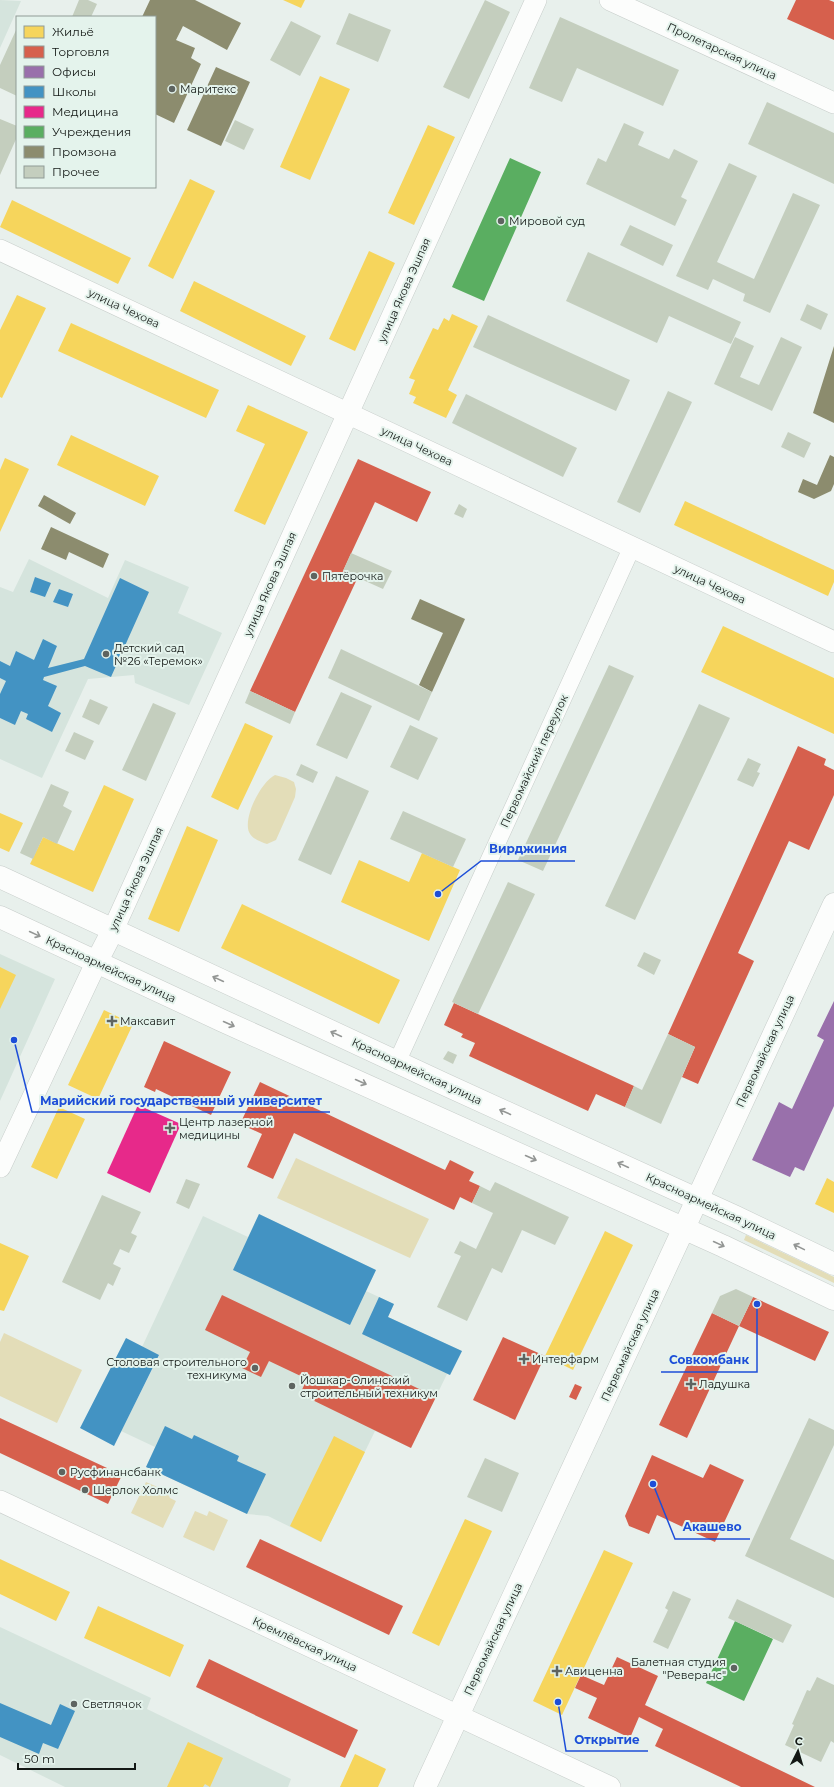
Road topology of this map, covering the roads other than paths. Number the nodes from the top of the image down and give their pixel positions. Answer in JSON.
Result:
{"nodes":[{"id":1,"x":536,"y":0,"type":"edge"},
{"id":2,"x":610,"y":0,"type":"edge"},
{"id":3,"x":834,"y":103,"type":"edge"},
{"id":4,"x":0,"y":250,"type":"edge"},
{"id":5,"x":348,"y":413,"type":"junction"},
{"id":6,"x":632,"y":547,"type":"junction"},
{"id":7,"x":834,"y":642,"type":"edge"},
{"id":8,"x":0,"y":877,"type":"edge"},
{"id":9,"x":834,"y":904,"type":"edge"},
{"id":10,"x":0,"y":917,"type":"edge"},
{"id":11,"x":113,"y":930,"type":"junction"},
{"id":12,"x":97,"y":962,"type":"junction"},
{"id":13,"x":397,"y":1062,"type":"junction"},
{"id":14,"x":0,"y":1167,"type":"edge"},
{"id":15,"x":697,"y":1199,"type":"junction"},
{"id":16,"x":684,"y":1228,"type":"junction"},
{"id":17,"x":834,"y":1264,"type":"edge"},
{"id":18,"x":834,"y":1299,"type":"edge"},
{"id":19,"x":0,"y":1501,"type":"edge"},
{"id":20,"x":458,"y":1716,"type":"junction"},
{"id":21,"x":425,"y":1787,"type":"edge"},
{"id":22,"x":610,"y":1787,"type":"edge"}],
"edges":[{"from":1,"to":5,"type":"street","name":"улица Якова Эшпая"},
{"from":2,"to":3,"type":"street","name":"Пролетарская улица"},
{"from":4,"to":5,"type":"street","name":"улица Чехова"},
{"from":5,"to":6,"type":"street","name":"улица Чехова"},
{"from":5,"to":11,"type":"street","name":"улица Якова Эшпая"},
{"from":6,"to":7,"type":"street","name":"улица Чехова"},
{"from":6,"to":13,"type":"street","name":"Первомайский переулок"},
{"from":8,"to":11,"type":"main road","name":"Красноармейская улица"},
{"from":9,"to":15,"type":"main road","name":"Первомайская улица"},
{"from":10,"to":12,"type":"main road","name":"Красноармейская улица","one_way":true},
{"from":11,"to":12,"type":"main road","name":"улица Якова Эшпая"},
{"from":13,"to":11,"type":"main road","name":"Красноармейская улица","one_way":true},
{"from":12,"to":14,"type":"street","name":"улица Якова Эшпая"},
{"from":12,"to":16,"type":"main road","name":"Красноармейская улица","one_way":true},
{"from":15,"to":13,"type":"main road","name":"Красноармейская улица","one_way":true},
{"from":15,"to":16,"type":"main road","name":"Первомайская улица"},
{"from":17,"to":15,"type":"main road","name":"Красноармейская улица","one_way":true},
{"from":16,"to":18,"type":"main road","name":"Красноармейская улица","one_way":true},
{"from":16,"to":20,"type":"main road","name":"Первомайская улица"},
{"from":19,"to":20,"type":"street","name":"Кремлёвская улица"},
{"from":20,"to":21,"type":"main road","name":"Первомайская улица"},
{"from":20,"to":22,"type":"street","name":"Кремлёвская улица"}]}
